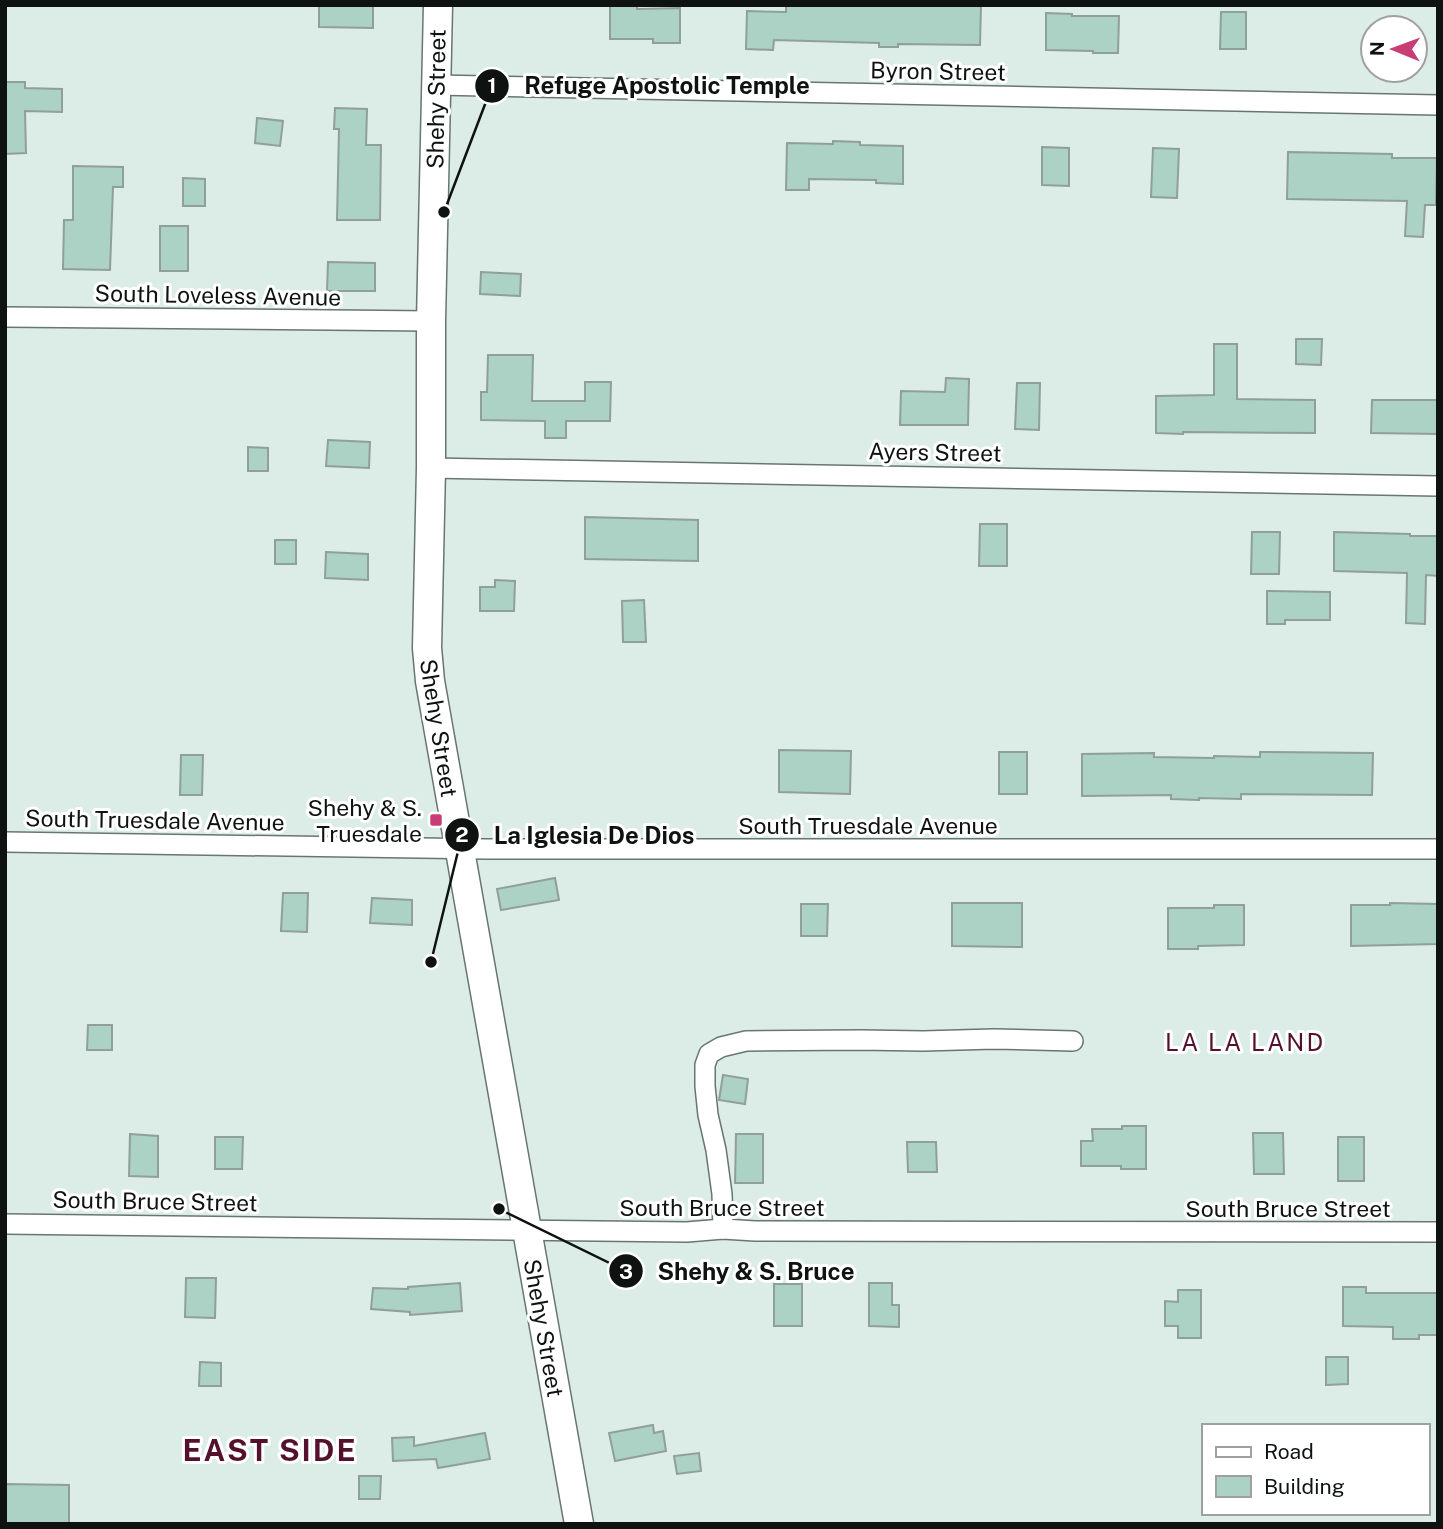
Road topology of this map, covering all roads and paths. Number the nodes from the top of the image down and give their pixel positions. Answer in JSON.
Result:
{"nodes":[{"id":1,"x":438,"y":5,"type":"edge"},
{"id":2,"x":436,"y":85,"type":"junction"},
{"id":3,"x":1438,"y":105,"type":"edge"},
{"id":4,"x":5,"y":317,"type":"edge"},
{"id":5,"x":431,"y":321,"type":"junction"},
{"id":6,"x":431,"y":468,"type":"junction"},
{"id":7,"x":1438,"y":486,"type":"edge"},
{"id":8,"x":5,"y":842,"type":"edge"},
{"id":9,"x":459,"y":849,"type":"junction"},
{"id":10,"x":1438,"y":849,"type":"edge"},
{"id":11,"x":1073,"y":1041,"type":"dead end"},
{"id":12,"x":5,"y":1224,"type":"edge"},
{"id":13,"x":723,"y":1229,"type":"junction"},
{"id":14,"x":526,"y":1230,"type":"junction"},
{"id":15,"x":1438,"y":1232,"type":"edge"},
{"id":16,"x":579,"y":1524,"type":"edge"}],
"edges":[{"from":1,"to":2,"type":"street","name":"Shehy Street"},
{"from":2,"to":3,"type":"street","name":"Byron Street"},
{"from":2,"to":5,"type":"street","name":"Shehy Street"},
{"from":4,"to":5,"type":"street","name":"South Loveless Avenue"},
{"from":5,"to":6,"type":"street","name":"Shehy Street"},
{"from":6,"to":7,"type":"street","name":"Ayers Street"},
{"from":6,"to":9,"type":"street","name":"Shehy Street"},
{"from":8,"to":9,"type":"street","name":"South Truesdale Avenue"},
{"from":9,"to":10,"type":"street","name":"South Truesdale Avenue"},
{"from":9,"to":14,"type":"street","name":"Shehy Street"},
{"from":11,"to":13,"type":"street"},
{"from":12,"to":14,"type":"street","name":"South Bruce Street"},
{"from":13,"to":14,"type":"street","name":"South Bruce Street"},
{"from":13,"to":15,"type":"street","name":"South Bruce Street"},
{"from":14,"to":16,"type":"street","name":"Shehy Street"}]}
